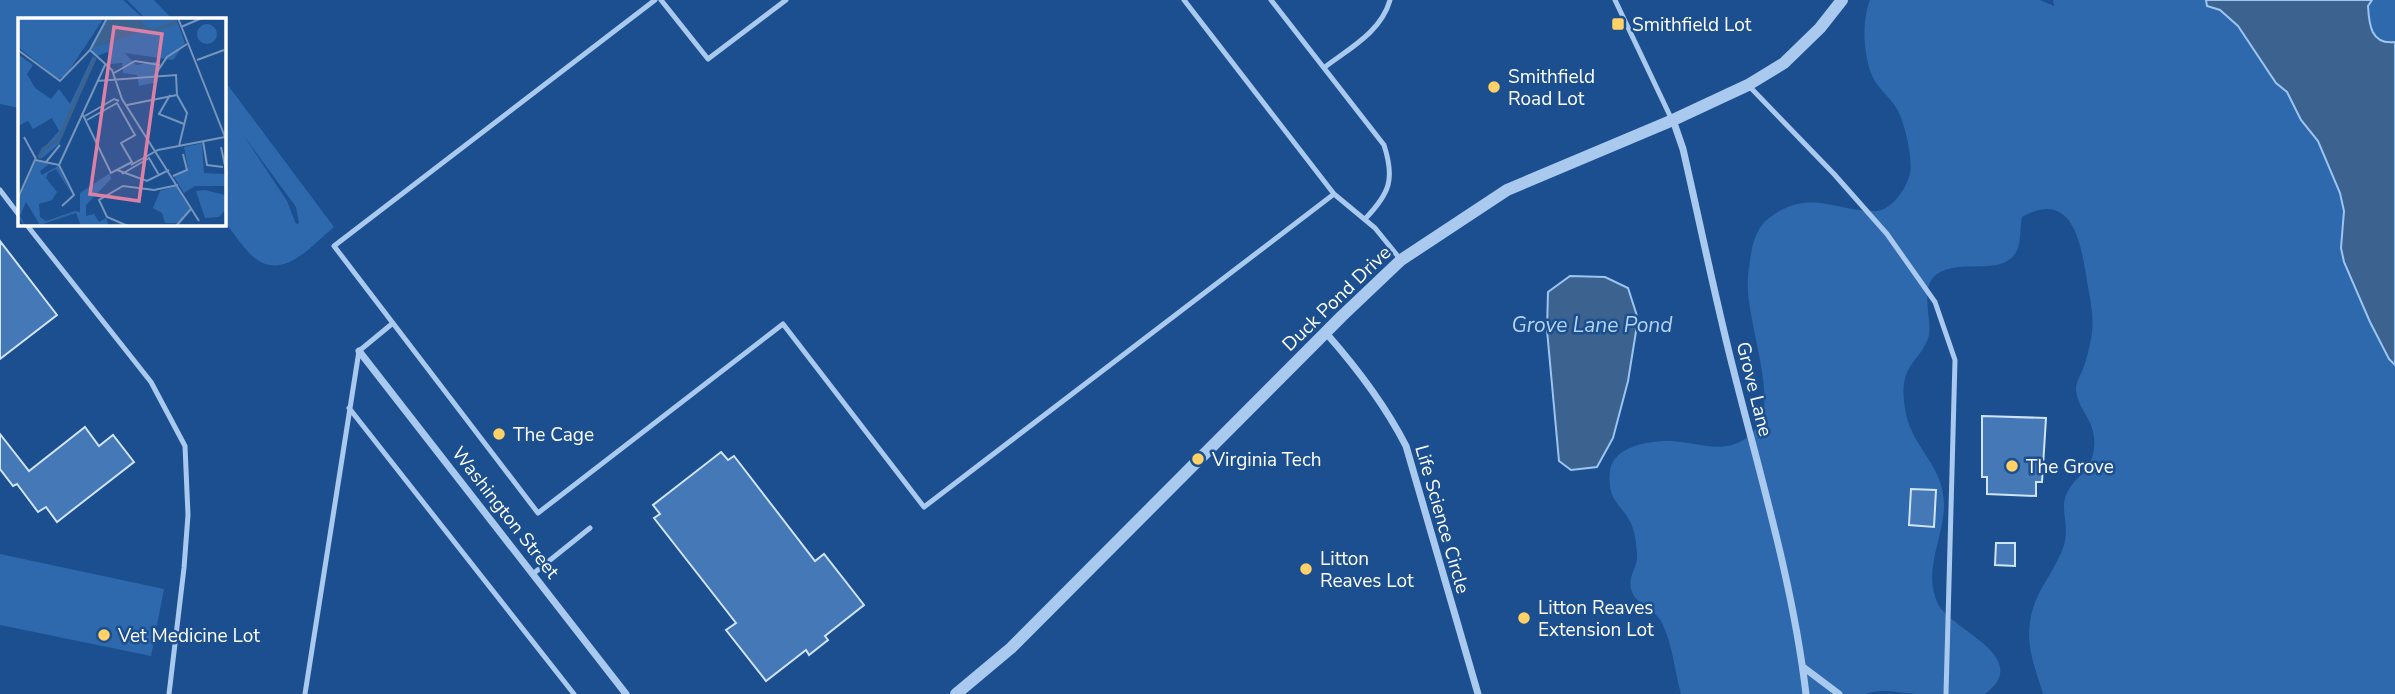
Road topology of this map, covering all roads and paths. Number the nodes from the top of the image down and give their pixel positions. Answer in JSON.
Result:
{"nodes":[{"id":1,"x":655,"y":0,"type":"edge"},
{"id":2,"x":661,"y":0,"type":"edge"},
{"id":3,"x":786,"y":0,"type":"edge"},
{"id":4,"x":1184,"y":0,"type":"edge"},
{"id":5,"x":1271,"y":0,"type":"edge"},
{"id":6,"x":1390,"y":0,"type":"edge"},
{"id":7,"x":1615,"y":0,"type":"edge"},
{"id":8,"x":1842,"y":0,"type":"edge"},
{"id":9,"x":1325,"y":67,"type":"junction"},
{"id":10,"x":1748,"y":85,"type":"junction"},
{"id":11,"x":1672,"y":120,"type":"junction"},
{"id":12,"x":0,"y":190,"type":"edge"},
{"id":13,"x":1334,"y":194,"type":"junction"},
{"id":14,"x":18,"y":214,"type":"edge"},
{"id":15,"x":1365,"y":219,"type":"junction"},
{"id":16,"x":28,"y":226,"type":"edge"},
{"id":17,"x":1401,"y":260,"type":"junction"},
{"id":18,"x":393,"y":323,"type":"junction"},
{"id":19,"x":1326,"y":333,"type":"junction"},
{"id":20,"x":359,"y":351,"type":"junction"},
{"id":21,"x":349,"y":408,"type":"junction"},
{"id":22,"x":590,"y":528,"type":"dead end"},
{"id":23,"x":534,"y":573,"type":"junction"},
{"id":24,"x":1803,"y":667,"type":"junction"},
{"id":25,"x":169,"y":694,"type":"edge"},
{"id":26,"x":305,"y":694,"type":"edge"},
{"id":27,"x":573,"y":694,"type":"edge"},
{"id":28,"x":626,"y":694,"type":"edge"},
{"id":29,"x":956,"y":694,"type":"edge"},
{"id":30,"x":1478,"y":694,"type":"edge"},
{"id":31,"x":1806,"y":694,"type":"edge"},
{"id":32,"x":1839,"y":694,"type":"edge"},
{"id":33,"x":1946,"y":694,"type":"edge"}],
"edges":[{"from":1,"to":18,"type":"lane"},
{"from":2,"to":3,"type":"lane"},
{"from":4,"to":13,"type":"lane"},
{"from":5,"to":9,"type":"lane"},
{"from":6,"to":9,"type":"lane"},
{"from":7,"to":11,"type":"lane"},
{"from":8,"to":10,"type":"street","name":"Duck Pond Drive"},
{"from":9,"to":15,"type":"lane"},
{"from":10,"to":11,"type":"street","name":"Duck Pond Drive"},
{"from":10,"to":33,"type":"lane"},
{"from":11,"to":17,"type":"street","name":"Duck Pond Drive"},
{"from":11,"to":24,"type":"street","name":"Grove Lane"},
{"from":12,"to":14,"type":"lane"},
{"from":13,"to":15,"type":"lane"},
{"from":13,"to":18,"type":"lane"},
{"from":15,"to":17,"type":"lane"},
{"from":16,"to":25,"type":"lane"},
{"from":17,"to":19,"type":"street","name":"Duck Pond Drive"},
{"from":18,"to":20,"type":"lane"},
{"from":19,"to":29,"type":"street","name":"Duck Pond Drive"},
{"from":19,"to":30,"type":"street","name":"Life Science Circle"},
{"from":20,"to":21,"type":"lane"},
{"from":20,"to":23,"type":"street","name":"Washington Street"},
{"from":21,"to":26,"type":"lane"},
{"from":21,"to":27,"type":"lane"},
{"from":22,"to":23,"type":"lane"},
{"from":23,"to":28,"type":"street","name":"Washington Street"},
{"from":24,"to":31,"type":"street","name":"Grove Lane"},
{"from":24,"to":32,"type":"street"}]}
